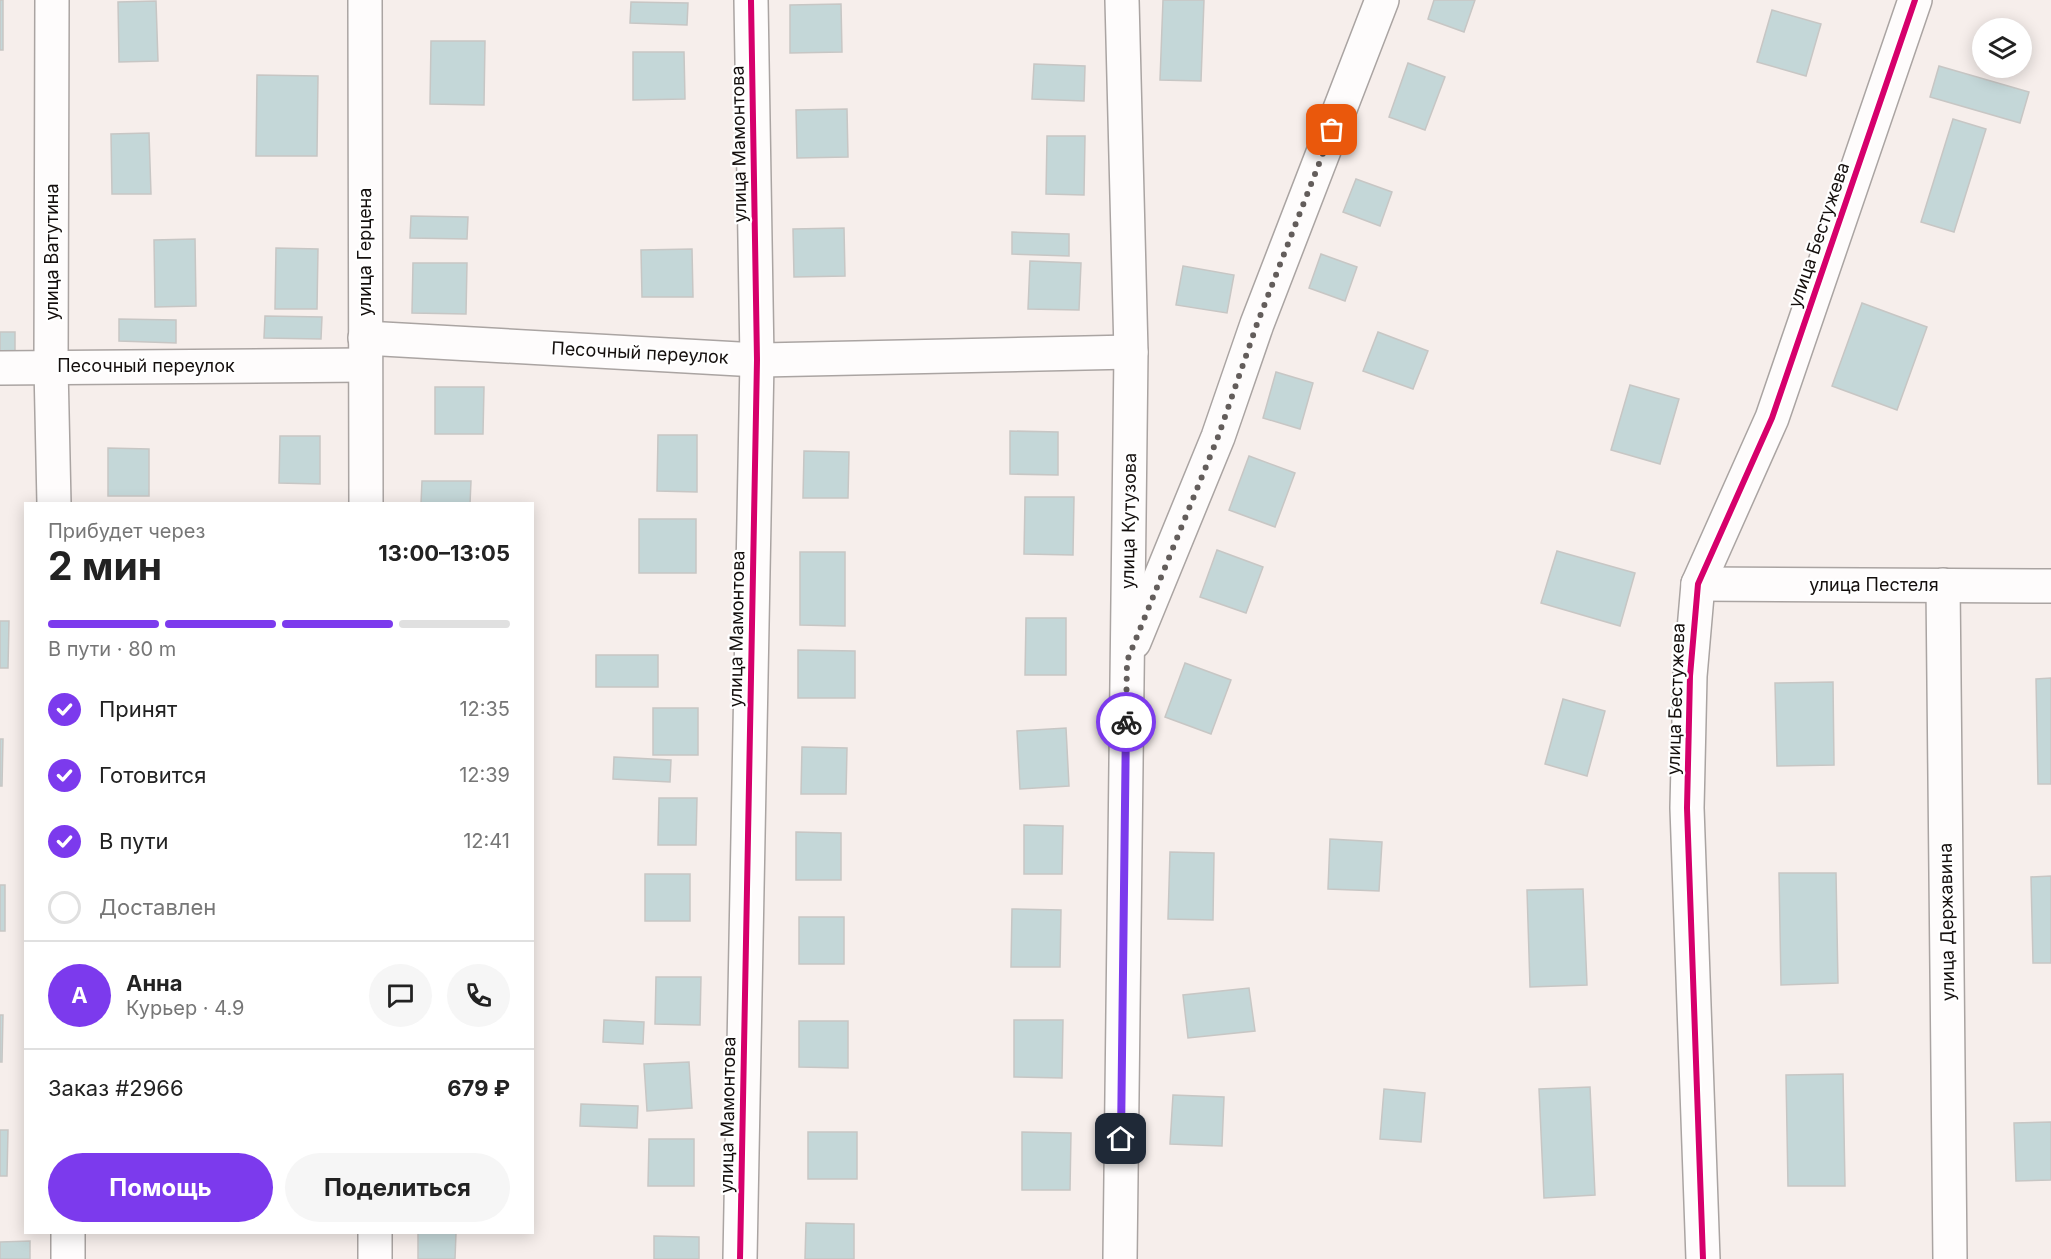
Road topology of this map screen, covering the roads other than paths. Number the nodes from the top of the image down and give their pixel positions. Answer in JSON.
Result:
{"nodes":[{"id":1,"x":52,"y":0,"type":"edge"},
{"id":2,"x":365,"y":0,"type":"edge"},
{"id":3,"x":751,"y":0,"type":"edge"},
{"id":4,"x":1122,"y":0,"type":"edge"},
{"id":5,"x":1382,"y":0,"type":"edge"},
{"id":6,"x":1915,"y":0,"type":"edge"},
{"id":7,"x":364,"y":351,"type":"junction"},
{"id":8,"x":1131,"y":352,"type":"junction"},
{"id":9,"x":757,"y":360,"type":"junction"},
{"id":10,"x":51,"y":367,"type":"junction"},
{"id":11,"x":0,"y":368,"type":"edge"},
{"id":12,"x":54,"y":502,"type":"edge"},
{"id":13,"x":366,"y":502,"type":"edge"},
{"id":14,"x":1698,"y":584,"type":"junction"},
{"id":15,"x":1943,"y":585,"type":"junction"},
{"id":16,"x":2051,"y":586,"type":"edge"},
{"id":17,"x":1127,"y":661,"type":"junction"},
{"id":18,"x":68,"y":1234,"type":"edge"},
{"id":19,"x":375,"y":1234,"type":"edge"},
{"id":20,"x":68,"y":1259,"type":"edge"},
{"id":21,"x":375,"y":1259,"type":"edge"},
{"id":22,"x":740,"y":1259,"type":"edge"},
{"id":23,"x":1120,"y":1259,"type":"edge"},
{"id":24,"x":1703,"y":1259,"type":"edge"},
{"id":25,"x":1950,"y":1259,"type":"edge"}],
"edges":[{"from":1,"to":10,"type":"street","name":"улица Ватутина"},
{"from":2,"to":7,"type":"street","name":"улица Герцена"},
{"from":3,"to":9,"type":"street","name":"улица Мамонтова"},
{"from":4,"to":8,"type":"street","name":"улица Кутузова"},
{"from":5,"to":17,"type":"street"},
{"from":6,"to":14,"type":"street","name":"улица Бестужева"},
{"from":7,"to":9,"type":"street","name":"Песочный переулок"},
{"from":7,"to":10,"type":"street","name":"Песочный переулок"},
{"from":7,"to":13,"type":"street","name":"улица Герцена"},
{"from":8,"to":9,"type":"street","name":"Песочный переулок"},
{"from":8,"to":17,"type":"street","name":"улица Кутузова"},
{"from":9,"to":22,"type":"street","name":"улица Мамонтова"},
{"from":10,"to":11,"type":"street","name":"Песочный переулок"},
{"from":10,"to":12,"type":"street","name":"улица Ватутина"},
{"from":14,"to":15,"type":"street","name":"улица Пестеля"},
{"from":14,"to":24,"type":"street","name":"улица Бестужева"},
{"from":15,"to":16,"type":"street","name":"улица Пестеля"},
{"from":15,"to":25,"type":"street","name":"улица Державина"},
{"from":17,"to":23,"type":"street","name":"улица Кутузова"},
{"from":18,"to":20,"type":"street"},
{"from":19,"to":21,"type":"street"}]}
